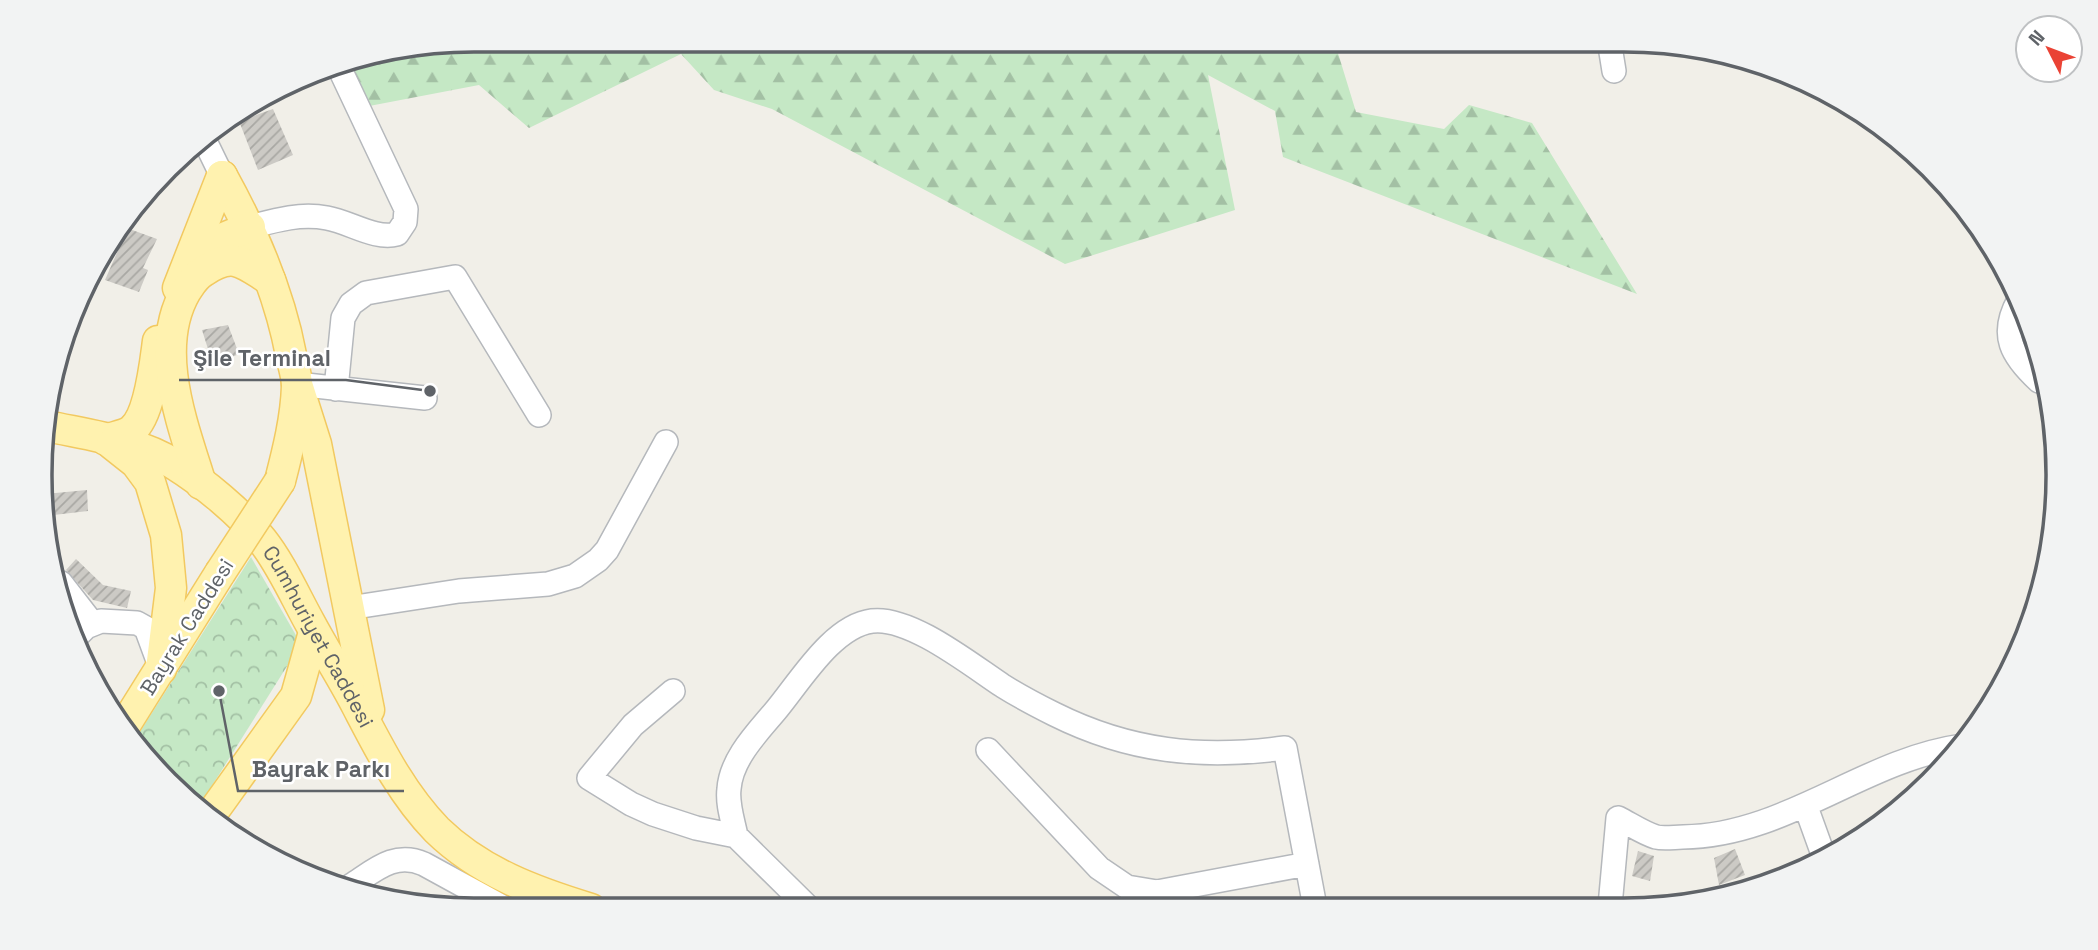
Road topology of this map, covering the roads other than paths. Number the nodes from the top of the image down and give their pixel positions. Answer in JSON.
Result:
{"nodes":[{"id":1,"x":1611,"y":52,"type":"edge"},
{"id":2,"x":1614,"y":71,"type":"dead end"},
{"id":3,"x":342,"y":74,"type":"edge"},
{"id":4,"x":208,"y":148,"type":"edge"},
{"id":5,"x":222,"y":176,"type":"junction"},
{"id":6,"x":250,"y":227,"type":"junction"},
{"id":7,"x":188,"y":268,"type":"junction"},
{"id":8,"x":270,"y":280,"type":"junction"},
{"id":9,"x":2013,"y":312,"type":"edge"},
{"id":10,"x":2033,"y":376,"type":"edge"},
{"id":11,"x":297,"y":384,"type":"junction"},
{"id":12,"x":336,"y":389,"type":"junction"},
{"id":13,"x":425,"y":398,"type":"dead end"},
{"id":14,"x":539,"y":415,"type":"dead end"},
{"id":15,"x":55,"y":428,"type":"edge"},
{"id":16,"x":106,"y":440,"type":"junction"},
{"id":17,"x":666,"y":442,"type":"dead end"},
{"id":18,"x":201,"y":484,"type":"junction"},
{"id":19,"x":74,"y":608,"type":"edge"},
{"id":20,"x":349,"y":608,"type":"junction"},
{"id":21,"x":85,"y":629,"type":"edge"},
{"id":22,"x":314,"y":632,"type":"junction"},
{"id":23,"x":161,"y":668,"type":"junction"},
{"id":24,"x":341,"y":676,"type":"junction"},
{"id":25,"x":673,"y":691,"type":"dead end"},
{"id":26,"x":296,"y":696,"type":"junction"},
{"id":27,"x":130,"y":718,"type":"edge"},
{"id":28,"x":374,"y":738,"type":"junction"},
{"id":29,"x":988,"y":750,"type":"dead end"},
{"id":30,"x":1944,"y":750,"type":"edge"},
{"id":31,"x":1805,"y":807,"type":"junction"},
{"id":32,"x":216,"y":808,"type":"edge"},
{"id":33,"x":736,"y":836,"type":"junction"},
{"id":34,"x":1821,"y":848,"type":"edge"},
{"id":35,"x":1307,"y":864,"type":"junction"},
{"id":36,"x":359,"y":881,"type":"edge"},
{"id":37,"x":486,"y":898,"type":"edge"},
{"id":38,"x":557,"y":898,"type":"edge"},
{"id":39,"x":799,"y":898,"type":"edge"},
{"id":40,"x":1313,"y":898,"type":"edge"},
{"id":41,"x":1611,"y":898,"type":"edge"}],
"edges":[{"from":1,"to":2,"type":"street"},
{"from":3,"to":6,"type":"street"},
{"from":4,"to":5,"type":"street","name":"Bayrak Caddesi"},
{"from":5,"to":6,"type":"main road","name":"Bayrak Caddesi"},
{"from":5,"to":7,"type":"main road"},
{"from":6,"to":7,"type":"main road"},
{"from":6,"to":8,"type":"main road","name":"Bayrak Caddesi"},
{"from":7,"to":16,"type":"main road"},
{"from":8,"to":11,"type":"main road","name":"Bayrak Caddesi"},
{"from":8,"to":18,"type":"main road"},
{"from":9,"to":10,"type":"street"},
{"from":11,"to":12,"type":"street"},
{"from":11,"to":20,"type":"main road"},
{"from":11,"to":23,"type":"main road","name":"Bayrak Caddesi","bridge":true},
{"from":12,"to":13,"type":"street"},
{"from":12,"to":14,"type":"street"},
{"from":15,"to":16,"type":"main road","name":"Cumhuriyet Caddesi"},
{"from":16,"to":18,"type":"main road","name":"Cumhuriyet Caddesi"},
{"from":16,"to":23,"type":"main road"},
{"from":17,"to":20,"type":"street"},
{"from":18,"to":22,"type":"main road","name":"Cumhuriyet Caddesi"},
{"from":19,"to":21,"type":"street"},
{"from":20,"to":28,"type":"main road"},
{"from":21,"to":23,"type":"street"},
{"from":22,"to":24,"type":"main road","name":"Cumhuriyet Caddesi"},
{"from":22,"to":26,"type":"main road"},
{"from":23,"to":27,"type":"main road","name":"Bayrak Caddesi"},
{"from":24,"to":26,"type":"main road"},
{"from":24,"to":28,"type":"main road","name":"Cumhuriyet Caddesi"},
{"from":25,"to":33,"type":"street"},
{"from":26,"to":32,"type":"main road"},
{"from":28,"to":38,"type":"main road","name":"Cumhuriyet Caddesi"},
{"from":29,"to":35,"type":"street"},
{"from":30,"to":31,"type":"street"},
{"from":31,"to":34,"type":"street"},
{"from":31,"to":41,"type":"street"},
{"from":33,"to":35,"type":"street"},
{"from":33,"to":39,"type":"street"},
{"from":35,"to":40,"type":"street"},
{"from":36,"to":37,"type":"street"}]}
